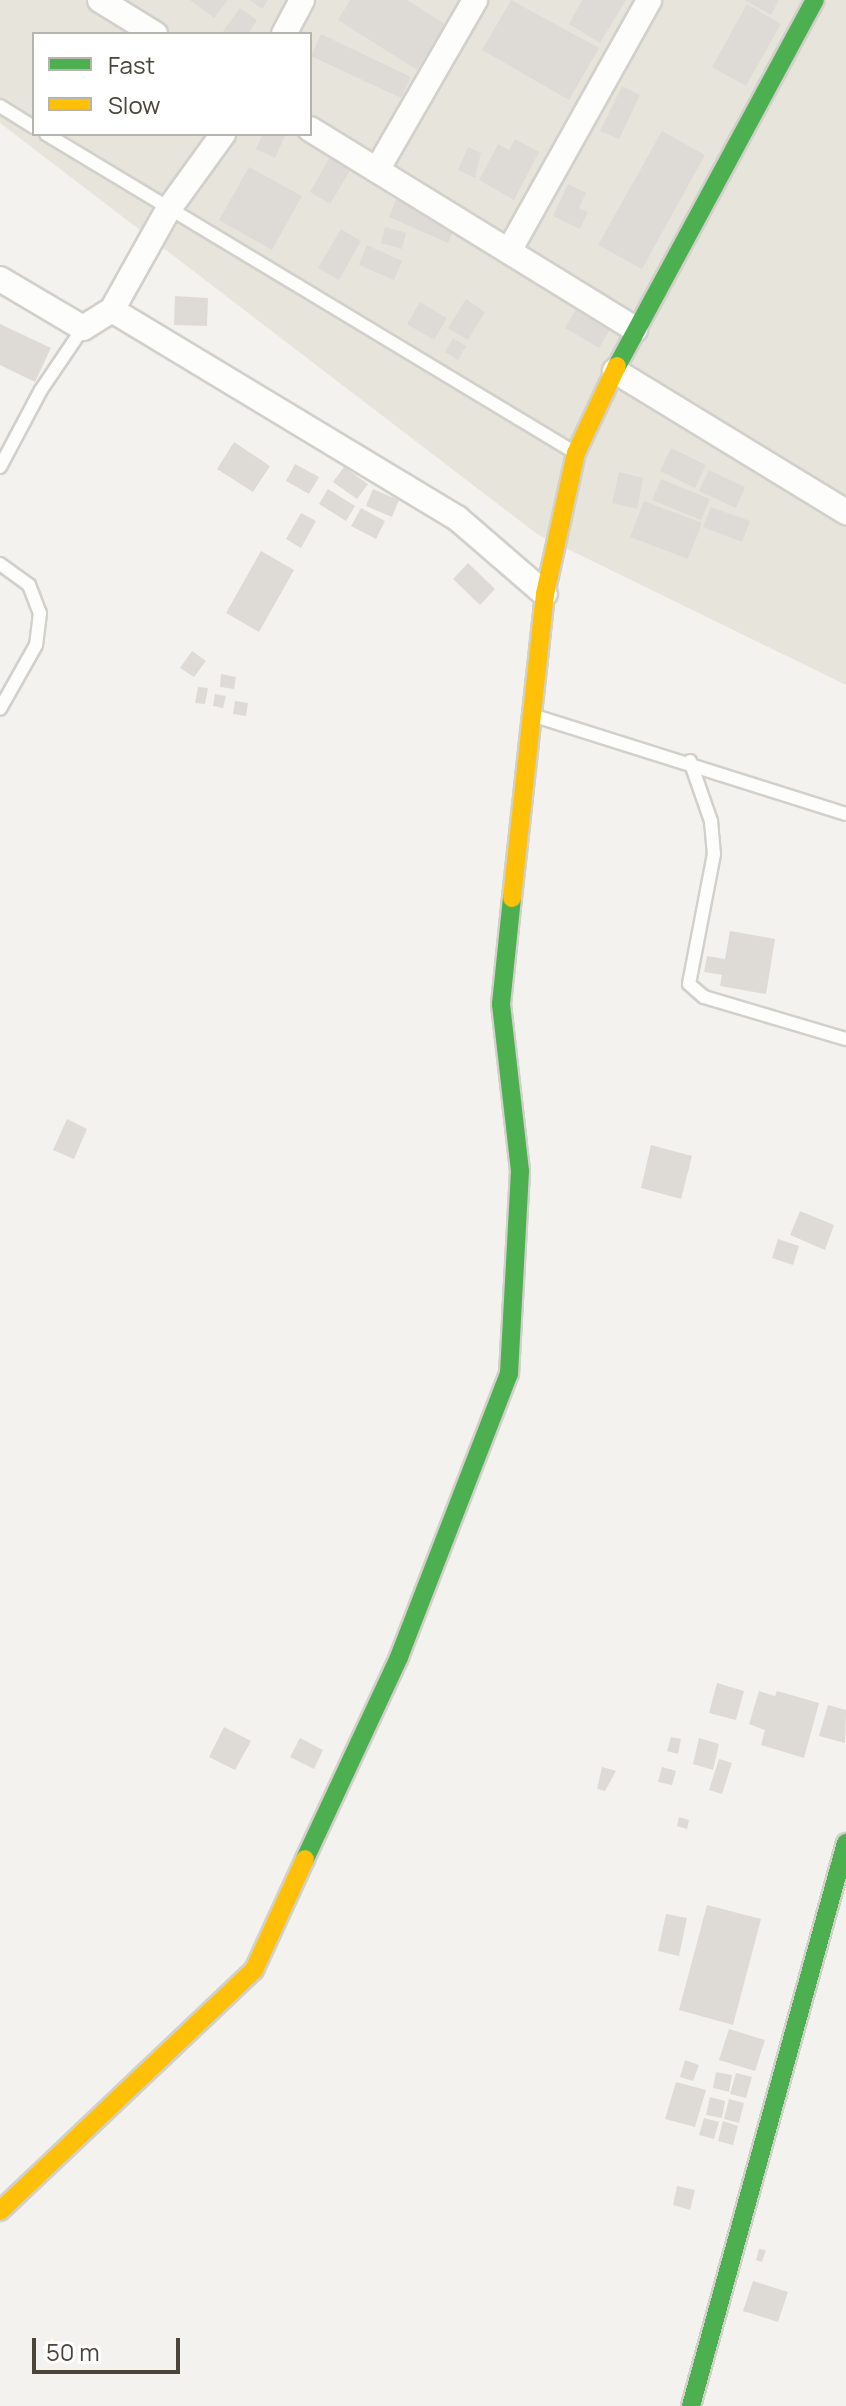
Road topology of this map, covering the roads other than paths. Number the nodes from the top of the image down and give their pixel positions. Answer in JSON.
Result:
{"nodes":[{"id":1,"x":302,"y":0,"type":"edge"},
{"id":2,"x":475,"y":0,"type":"edge"},
{"id":3,"x":649,"y":0,"type":"edge"},
{"id":4,"x":815,"y":0,"type":"edge"},
{"id":5,"x":109,"y":3,"type":"edge"},
{"id":6,"x":152,"y":32,"type":"edge"},
{"id":7,"x":285,"y":32,"type":"edge"},
{"id":8,"x":0,"y":106,"type":"edge"},
{"id":9,"x":32,"y":126,"type":"edge"},
{"id":10,"x":312,"y":130,"type":"edge"},
{"id":11,"x":49,"y":136,"type":"edge"},
{"id":12,"x":222,"y":136,"type":"edge"},
{"id":13,"x":377,"y":170,"type":"junction"},
{"id":14,"x":168,"y":210,"type":"junction"},
{"id":15,"x":509,"y":251,"type":"junction"},
{"id":16,"x":0,"y":279,"type":"edge"},
{"id":17,"x":112,"y":310,"type":"junction"},
{"id":18,"x":83,"y":328,"type":"junction"},
{"id":19,"x":635,"y":329,"type":"junction"},
{"id":20,"x":615,"y":371,"type":"junction"},
{"id":21,"x":576,"y":453,"type":"junction"},
{"id":22,"x":0,"y":467,"type":"edge"},
{"id":23,"x":846,"y":512,"type":"edge"},
{"id":24,"x":0,"y":564,"type":"edge"},
{"id":25,"x":545,"y":594,"type":"junction"},
{"id":26,"x":0,"y":709,"type":"edge"},
{"id":27,"x":535,"y":716,"type":"junction"},
{"id":28,"x":690,"y":761,"type":"junction"},
{"id":29,"x":846,"y":814,"type":"edge"},
{"id":30,"x":846,"y":1039,"type":"edge"},
{"id":31,"x":846,"y":1843,"type":"edge"},
{"id":32,"x":0,"y":2211,"type":"edge"},
{"id":33,"x":691,"y":2406,"type":"edge"}],
"edges":[{"from":1,"to":7,"type":"street"},
{"from":2,"to":13,"type":"street"},
{"from":3,"to":15,"type":"street"},
{"from":4,"to":19,"type":"street"},
{"from":5,"to":6,"type":"street"},
{"from":8,"to":9,"type":"lane"},
{"from":10,"to":13,"type":"street"},
{"from":11,"to":14,"type":"lane"},
{"from":12,"to":14,"type":"street"},
{"from":13,"to":15,"type":"street"},
{"from":14,"to":17,"type":"street"},
{"from":14,"to":21,"type":"lane"},
{"from":15,"to":19,"type":"street"},
{"from":16,"to":18,"type":"street"},
{"from":17,"to":18,"type":"street"},
{"from":17,"to":25,"type":"street"},
{"from":18,"to":22,"type":"lane"},
{"from":19,"to":20,"type":"street"},
{"from":20,"to":21,"type":"street"},
{"from":20,"to":23,"type":"street"},
{"from":21,"to":25,"type":"street"},
{"from":24,"to":26,"type":"lane"},
{"from":25,"to":27,"type":"street"},
{"from":27,"to":28,"type":"lane"},
{"from":27,"to":32,"type":"street"},
{"from":28,"to":29,"type":"lane"},
{"from":28,"to":30,"type":"lane"},
{"from":31,"to":33,"type":"street"}]}
